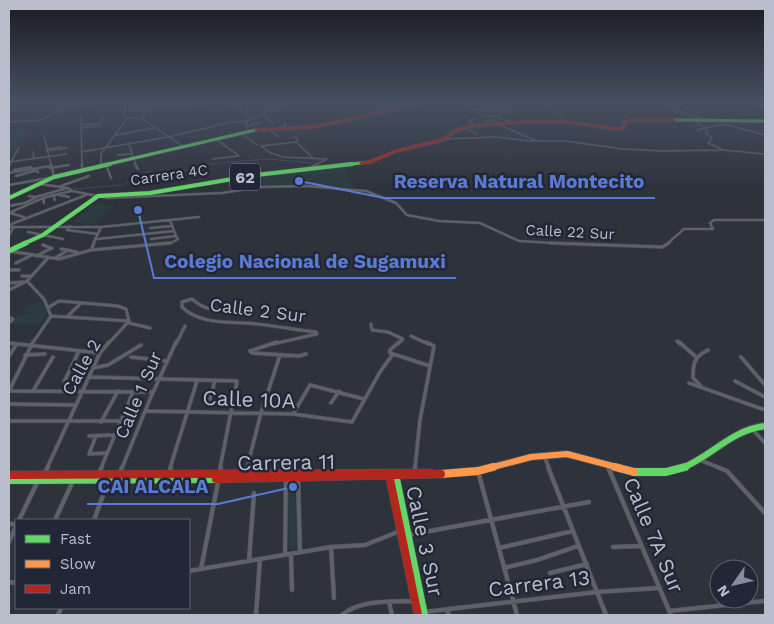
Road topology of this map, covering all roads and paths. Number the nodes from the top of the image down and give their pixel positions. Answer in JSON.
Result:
{"nodes":[{"id":1,"x":81,"y":131,"type":"edge"},
{"id":2,"x":118,"y":131,"type":"edge"},
{"id":3,"x":137,"y":131,"type":"edge"},
{"id":4,"x":159,"y":131,"type":"edge"},
{"id":5,"x":193,"y":131,"type":"edge"},
{"id":6,"x":273,"y":131,"type":"edge"},
{"id":7,"x":455,"y":131,"type":"edge"},
{"id":8,"x":471,"y":131,"type":"edge"},
{"id":9,"x":514,"y":131,"type":"edge"},
{"id":10,"x":708,"y":131,"type":"edge"},
{"id":11,"x":751,"y":131,"type":"edge"},
{"id":12,"x":241,"y":133,"type":"joint"},
{"id":13,"x":476,"y":134,"type":"dead end"},
{"id":14,"x":115,"y":135,"type":"junction"},
{"id":15,"x":765,"y":135,"type":"edge"},
{"id":16,"x":44,"y":136,"type":"dead end"},
{"id":17,"x":278,"y":136,"type":"dead end"},
{"id":18,"x":168,"y":137,"type":"junction"},
{"id":19,"x":295,"y":137,"type":"dead end"},
{"id":20,"x":216,"y":139,"type":"junction"},
{"id":21,"x":444,"y":139,"type":"junction"},
{"id":22,"x":296,"y":142,"type":"junction"},
{"id":23,"x":539,"y":142,"type":"junction"},
{"id":24,"x":129,"y":144,"type":"junction"},
{"id":25,"x":257,"y":145,"type":"dead end"},
{"id":26,"x":61,"y":146,"type":"dead end"},
{"id":27,"x":184,"y":147,"type":"junction"},
{"id":28,"x":19,"y":148,"type":"dead end"},
{"id":29,"x":67,"y":148,"type":"dead end"},
{"id":30,"x":106,"y":148,"type":"junction"},
{"id":31,"x":46,"y":150,"type":"junction"},
{"id":32,"x":723,"y":150,"type":"junction"},
{"id":33,"x":33,"y":152,"type":"dead end"},
{"id":34,"x":81,"y":152,"type":"junction"},
{"id":35,"x":67,"y":154,"type":"dead end"},
{"id":36,"x":765,"y":154,"type":"edge"},
{"id":37,"x":118,"y":155,"type":"dead end"},
{"id":38,"x":48,"y":157,"type":"junction"},
{"id":39,"x":132,"y":157,"type":"junction"},
{"id":40,"x":314,"y":158,"type":"junction"},
{"id":41,"x":34,"y":159,"type":"junction"},
{"id":42,"x":29,"y":160,"type":"junction"},
{"id":43,"x":213,"y":160,"type":"dead end"},
{"id":44,"x":10,"y":162,"type":"edge"},
{"id":45,"x":69,"y":165,"type":"dead end"},
{"id":46,"x":104,"y":165,"type":"junction"},
{"id":47,"x":9,"y":166,"type":"edge"},
{"id":48,"x":31,"y":167,"type":"junction"},
{"id":49,"x":50,"y":167,"type":"junction"},
{"id":50,"x":138,"y":169,"type":"dead end"},
{"id":51,"x":14,"y":170,"type":"dead end"},
{"id":52,"x":82,"y":170,"type":"junction"},
{"id":53,"x":26,"y":171,"type":"junction"},
{"id":54,"x":303,"y":171,"type":"junction"},
{"id":55,"x":38,"y":172,"type":"dead end"},
{"id":56,"x":9,"y":173,"type":"edge"},
{"id":57,"x":16,"y":176,"type":"dead end"},
{"id":58,"x":89,"y":176,"type":"dead end"},
{"id":59,"x":54,"y":177,"type":"junction"},
{"id":60,"x":111,"y":178,"type":"dead end"},
{"id":61,"x":69,"y":182,"type":"junction"},
{"id":62,"x":74,"y":183,"type":"dead end"},
{"id":63,"x":38,"y":184,"type":"junction"},
{"id":64,"x":9,"y":185,"type":"edge"},
{"id":65,"x":60,"y":186,"type":"junction"},
{"id":66,"x":69,"y":189,"type":"junction"},
{"id":67,"x":57,"y":194,"type":"junction"},
{"id":68,"x":88,"y":194,"type":"junction"},
{"id":69,"x":53,"y":195,"type":"junction"},
{"id":70,"x":29,"y":196,"type":"dead end"},
{"id":71,"x":98,"y":196,"type":"junction"},
{"id":72,"x":36,"y":197,"type":"junction"},
{"id":73,"x":69,"y":197,"type":"dead end"},
{"id":74,"x":9,"y":198,"type":"edge"},
{"id":75,"x":42,"y":198,"type":"junction"},
{"id":76,"x":56,"y":200,"type":"dead end"},
{"id":77,"x":44,"y":203,"type":"dead end"},
{"id":78,"x":9,"y":206,"type":"edge"},
{"id":79,"x":9,"y":213,"type":"edge"},
{"id":80,"x":199,"y":217,"type":"dead end"},
{"id":81,"x":25,"y":218,"type":"junction"},
{"id":82,"x":170,"y":220,"type":"junction"},
{"id":83,"x":765,"y":220,"type":"edge"},
{"id":84,"x":148,"y":222,"type":"junction"},
{"id":85,"x":70,"y":226,"type":"junction"},
{"id":86,"x":172,"y":226,"type":"junction"},
{"id":87,"x":10,"y":227,"type":"edge"},
{"id":88,"x":53,"y":227,"type":"junction"},
{"id":89,"x":101,"y":227,"type":"junction"},
{"id":90,"x":150,"y":228,"type":"junction"},
{"id":91,"x":174,"y":231,"type":"junction"},
{"id":92,"x":28,"y":232,"type":"dead end"},
{"id":93,"x":150,"y":233,"type":"junction"},
{"id":94,"x":98,"y":234,"type":"junction"},
{"id":95,"x":9,"y":235,"type":"edge"},
{"id":96,"x":44,"y":235,"type":"junction"},
{"id":97,"x":176,"y":236,"type":"junction"},
{"id":98,"x":63,"y":239,"type":"dead end"},
{"id":99,"x":97,"y":239,"type":"junction"},
{"id":100,"x":151,"y":239,"type":"junction"},
{"id":101,"x":151,"y":244,"type":"junction"},
{"id":102,"x":44,"y":245,"type":"dead end"},
{"id":103,"x":61,"y":249,"type":"dead end"},
{"id":104,"x":68,"y":250,"type":"junction"},
{"id":105,"x":92,"y":250,"type":"junction"},
{"id":106,"x":9,"y":251,"type":"edge"},
{"id":107,"x":77,"y":252,"type":"dead end"},
{"id":108,"x":32,"y":255,"type":"junction"},
{"id":109,"x":36,"y":256,"type":"junction"},
{"id":110,"x":48,"y":258,"type":"junction"},
{"id":111,"x":54,"y":258,"type":"junction"},
{"id":112,"x":16,"y":263,"type":"dead end"},
{"id":113,"x":9,"y":268,"type":"edge"},
{"id":114,"x":19,"y":270,"type":"dead end"},
{"id":115,"x":22,"y":276,"type":"dead end"},
{"id":116,"x":32,"y":276,"type":"junction"},
{"id":117,"x":27,"y":281,"type":"junction"},
{"id":118,"x":9,"y":283,"type":"edge"},
{"id":119,"x":9,"y":290,"type":"edge"},
{"id":120,"x":82,"y":302,"type":"junction"},
{"id":121,"x":231,"y":305,"type":"dead end"},
{"id":122,"x":49,"y":307,"type":"junction"},
{"id":123,"x":51,"y":316,"type":"junction"},
{"id":124,"x":9,"y":317,"type":"edge"},
{"id":125,"x":66,"y":317,"type":"junction"},
{"id":126,"x":129,"y":322,"type":"junction"},
{"id":127,"x":9,"y":323,"type":"edge"},
{"id":128,"x":371,"y":324,"type":"dead end"},
{"id":129,"x":186,"y":326,"type":"dead end"},
{"id":130,"x":150,"y":328,"type":"dead end"},
{"id":131,"x":411,"y":336,"type":"dead end"},
{"id":132,"x":677,"y":341,"type":"dead end"},
{"id":133,"x":9,"y":343,"type":"edge"},
{"id":134,"x":16,"y":345,"type":"junction"},
{"id":135,"x":30,"y":346,"type":"junction"},
{"id":136,"x":141,"y":346,"type":"dead end"},
{"id":137,"x":708,"y":350,"type":"dead end"},
{"id":138,"x":80,"y":351,"type":"junction"},
{"id":139,"x":100,"y":353,"type":"junction"},
{"id":140,"x":46,"y":354,"type":"dead end"},
{"id":141,"x":306,"y":354,"type":"dead end"},
{"id":142,"x":9,"y":355,"type":"edge"},
{"id":143,"x":25,"y":355,"type":"junction"},
{"id":144,"x":280,"y":355,"type":"junction"},
{"id":145,"x":392,"y":355,"type":"junction"},
{"id":146,"x":695,"y":356,"type":"junction"},
{"id":147,"x":53,"y":357,"type":"dead end"},
{"id":148,"x":741,"y":357,"type":"dead end"},
{"id":149,"x":131,"y":358,"type":"dead end"},
{"id":150,"x":166,"y":361,"type":"junction"},
{"id":151,"x":430,"y":366,"type":"junction"},
{"id":152,"x":93,"y":368,"type":"junction"},
{"id":153,"x":89,"y":377,"type":"junction"},
{"id":154,"x":159,"y":378,"type":"junction"},
{"id":155,"x":215,"y":380,"type":"junction"},
{"id":156,"x":197,"y":381,"type":"junction"},
{"id":157,"x":734,"y":381,"type":"dead end"},
{"id":158,"x":64,"y":382,"type":"dead end"},
{"id":159,"x":689,"y":384,"type":"dead end"},
{"id":160,"x":765,"y":384,"type":"edge"},
{"id":161,"x":702,"y":387,"type":"junction"},
{"id":162,"x":9,"y":391,"type":"edge"},
{"id":163,"x":33,"y":391,"type":"junction"},
{"id":164,"x":82,"y":391,"type":"junction"},
{"id":165,"x":118,"y":391,"type":"junction"},
{"id":166,"x":339,"y":391,"type":"junction"},
{"id":167,"x":133,"y":392,"type":"junction"},
{"id":168,"x":152,"y":392,"type":"junction"},
{"id":169,"x":765,"y":397,"type":"edge"},
{"id":170,"x":364,"y":398,"type":"junction"},
{"id":171,"x":209,"y":403,"type":"dead end"},
{"id":172,"x":331,"y":403,"type":"dead end"},
{"id":173,"x":9,"y":404,"type":"edge"},
{"id":174,"x":75,"y":405,"type":"junction"},
{"id":175,"x":765,"y":410,"type":"edge"},
{"id":176,"x":145,"y":411,"type":"junction"},
{"id":177,"x":186,"y":411,"type":"junction"},
{"id":178,"x":229,"y":412,"type":"junction"},
{"id":179,"x":261,"y":413,"type":"junction"},
{"id":180,"x":293,"y":414,"type":"junction"},
{"id":181,"x":9,"y":421,"type":"edge"},
{"id":182,"x":120,"y":421,"type":"junction"},
{"id":183,"x":68,"y":422,"type":"junction"},
{"id":184,"x":101,"y":422,"type":"junction"},
{"id":185,"x":765,"y":426,"type":"edge"},
{"id":186,"x":750,"y":427,"type":"junction"},
{"id":187,"x":114,"y":435,"type":"junction"},
{"id":188,"x":89,"y":436,"type":"dead end"},
{"id":189,"x":96,"y":436,"type":"junction"},
{"id":190,"x":765,"y":443,"type":"edge"},
{"id":191,"x":107,"y":453,"type":"junction"},
{"id":192,"x":544,"y":455,"type":"junction"},
{"id":193,"x":699,"y":460,"type":"junction"},
{"id":194,"x":608,"y":466,"type":"junction"},
{"id":195,"x":478,"y":471,"type":"junction"},
{"id":196,"x":168,"y":474,"type":"junction"},
{"id":197,"x":246,"y":474,"type":"junction"},
{"id":198,"x":392,"y":474,"type":"junction"},
{"id":199,"x":415,"y":474,"type":"junction"},
{"id":200,"x":9,"y":475,"type":"edge"},
{"id":201,"x":119,"y":475,"type":"junction"},
{"id":202,"x":43,"y":476,"type":"junction"},
{"id":203,"x":286,"y":476,"type":"junction"},
{"id":204,"x":218,"y":477,"type":"junction"},
{"id":205,"x":298,"y":477,"type":"junction"},
{"id":206,"x":97,"y":478,"type":"junction"},
{"id":207,"x":109,"y":478,"type":"junction"},
{"id":208,"x":9,"y":480,"type":"edge"},
{"id":209,"x":73,"y":481,"type":"junction"},
{"id":210,"x":38,"y":482,"type":"junction"},
{"id":211,"x":254,"y":493,"type":"dead end"},
{"id":212,"x":589,"y":502,"type":"dead end"},
{"id":213,"x":564,"y":508,"type":"junction"},
{"id":214,"x":765,"y":513,"type":"edge"},
{"id":215,"x":20,"y":519,"type":"edge"},
{"id":216,"x":55,"y":519,"type":"edge"},
{"id":217,"x":94,"y":519,"type":"edge"},
{"id":218,"x":492,"y":521,"type":"junction"},
{"id":219,"x":15,"y":527,"type":"edge"},
{"id":220,"x":400,"y":531,"type":"junction"},
{"id":221,"x":573,"y":531,"type":"junction"},
{"id":222,"x":407,"y":535,"type":"junction"},
{"id":223,"x":9,"y":542,"type":"edge"},
{"id":224,"x":578,"y":546,"type":"junction"},
{"id":225,"x":641,"y":546,"type":"junction"},
{"id":226,"x":331,"y":547,"type":"junction"},
{"id":227,"x":613,"y":547,"type":"dead end"},
{"id":228,"x":499,"y":548,"type":"junction"},
{"id":229,"x":300,"y":552,"type":"junction"},
{"id":230,"x":291,"y":554,"type":"junction"},
{"id":231,"x":285,"y":555,"type":"junction"},
{"id":232,"x":260,"y":559,"type":"junction"},
{"id":233,"x":249,"y":561,"type":"junction"},
{"id":234,"x":587,"y":564,"type":"junction"},
{"id":235,"x":504,"y":568,"type":"junction"},
{"id":236,"x":201,"y":569,"type":"junction"},
{"id":237,"x":190,"y":571,"type":"edge"},
{"id":238,"x":550,"y":573,"type":"dead end"},
{"id":239,"x":659,"y":588,"type":"junction"},
{"id":240,"x":292,"y":590,"type":"dead end"},
{"id":241,"x":597,"y":592,"type":"junction"},
{"id":242,"x":334,"y":598,"type":"dead end"},
{"id":243,"x":415,"y":601,"type":"junction"},
{"id":244,"x":765,"y":601,"type":"edge"},
{"id":245,"x":389,"y":602,"type":"junction"},
{"id":246,"x":513,"y":603,"type":"junction"},
{"id":247,"x":447,"y":610,"type":"junction"},
{"id":248,"x":670,"y":613,"type":"edge"},
{"id":249,"x":424,"y":614,"type":"edge"},
{"id":250,"x":256,"y":615,"type":"edge"},
{"id":251,"x":342,"y":615,"type":"edge"},
{"id":252,"x":392,"y":615,"type":"edge"},
{"id":253,"x":418,"y":615,"type":"edge"},
{"id":254,"x":449,"y":615,"type":"edge"},
{"id":255,"x":517,"y":615,"type":"edge"},
{"id":256,"x":606,"y":615,"type":"edge"}],
"edges":[{"from":1,"to":34,"type":"street"},
{"from":2,"to":14,"type":"street"},
{"from":3,"to":14,"type":"street"},
{"from":4,"to":18,"type":"street"},
{"from":5,"to":18,"type":"street"},
{"from":6,"to":17,"type":"street"},
{"from":7,"to":21,"type":"main road","number":"62"},
{"from":8,"to":13,"type":"street"},
{"from":9,"to":23,"type":"street"},
{"from":10,"to":32,"type":"street"},
{"from":11,"to":15,"type":"street"},
{"from":12,"to":20,"type":"main road"},
{"from":12,"to":25,"type":"street"},
{"from":14,"to":30,"type":"street"},
{"from":16,"to":31,"type":"street"},
{"from":18,"to":24,"type":"street"},
{"from":18,"to":27,"type":"street"},
{"from":19,"to":22,"type":"street"},
{"from":20,"to":27,"type":"main road"},
{"from":20,"to":43,"type":"street"},
{"from":21,"to":23,"type":"street"},
{"from":21,"to":54,"type":"main road","number":"62"},
{"from":22,"to":40,"type":"street"},
{"from":22,"to":40,"type":"street"},
{"from":23,"to":32,"type":"street"},
{"from":24,"to":30,"type":"street"},
{"from":24,"to":39,"type":"street"},
{"from":26,"to":31,"type":"street"},
{"from":27,"to":39,"type":"main road"},
{"from":28,"to":44,"type":"street"},
{"from":29,"to":31,"type":"street"},
{"from":30,"to":34,"type":"street"},
{"from":30,"to":46,"type":"street"},
{"from":31,"to":38,"type":"street"},
{"from":32,"to":36,"type":"street"},
{"from":33,"to":41,"type":"street"},
{"from":34,"to":52,"type":"street"},
{"from":35,"to":38,"type":"street"},
{"from":37,"to":39,"type":"street"},
{"from":38,"to":41,"type":"street"},
{"from":38,"to":49,"type":"street"},
{"from":39,"to":46,"type":"main road"},
{"from":39,"to":50,"type":"street"},
{"from":40,"to":54,"type":"street"},
{"from":41,"to":42,"type":"street"},
{"from":42,"to":44,"type":"street"},
{"from":42,"to":48,"type":"street"},
{"from":44,"to":47,"type":"street"},
{"from":45,"to":49,"type":"street"},
{"from":46,"to":52,"type":"main road"},
{"from":46,"to":60,"type":"street"},
{"from":48,"to":49,"type":"street"},
{"from":48,"to":51,"type":"street"},
{"from":48,"to":53,"type":"street"},
{"from":49,"to":59,"type":"street"},
{"from":52,"to":59,"type":"main road"},
{"from":53,"to":55,"type":"street"},
{"from":53,"to":56,"type":"street"},
{"from":53,"to":57,"type":"street"},
{"from":54,"to":71,"type":"main road","name":"Carrera 4C","number":"62"},
{"from":58,"to":61,"type":"street"},
{"from":59,"to":63,"type":"main road"},
{"from":59,"to":64,"type":"street"},
{"from":61,"to":62,"type":"street"},
{"from":61,"to":65,"type":"street"},
{"from":63,"to":65,"type":"street"},
{"from":63,"to":74,"type":"main road"},
{"from":65,"to":66,"type":"street"},
{"from":66,"to":67,"type":"street"},
{"from":66,"to":68,"type":"street"},
{"from":66,"to":72,"type":"street"},
{"from":67,"to":69,"type":"street"},
{"from":67,"to":73,"type":"street"},
{"from":68,"to":71,"type":"street"},
{"from":68,"to":81,"type":"street"},
{"from":69,"to":75,"type":"street"},
{"from":69,"to":76,"type":"street"},
{"from":70,"to":72,"type":"street"},
{"from":71,"to":83,"type":"street","name":"Calle 22 Sur"},
{"from":71,"to":88,"type":"main road","number":"62"},
{"from":72,"to":78,"type":"street"},
{"from":75,"to":77,"type":"street"},
{"from":75,"to":79,"type":"street"},
{"from":79,"to":81,"type":"street"},
{"from":80,"to":82,"type":"street"},
{"from":81,"to":87,"type":"street"},
{"from":82,"to":84,"type":"street"},
{"from":82,"to":86,"type":"street"},
{"from":84,"to":89,"type":"street"},
{"from":84,"to":90,"type":"street"},
{"from":85,"to":88,"type":"street"},
{"from":85,"to":89,"type":"street"},
{"from":85,"to":94,"type":"street"},
{"from":86,"to":90,"type":"street"},
{"from":86,"to":91,"type":"street"},
{"from":87,"to":88,"type":"street"},
{"from":87,"to":95,"type":"street"},
{"from":88,"to":96,"type":"main road","number":"62"},
{"from":89,"to":94,"type":"street"},
{"from":90,"to":93,"type":"street"},
{"from":91,"to":93,"type":"street"},
{"from":91,"to":97,"type":"street"},
{"from":92,"to":96,"type":"street"},
{"from":93,"to":99,"type":"street"},
{"from":93,"to":100,"type":"street"},
{"from":94,"to":99,"type":"street"},
{"from":96,"to":98,"type":"street"},
{"from":96,"to":106,"type":"main road","number":"62"},
{"from":97,"to":100,"type":"street"},
{"from":97,"to":101,"type":"street"},
{"from":99,"to":105,"type":"street"},
{"from":100,"to":101,"type":"street"},
{"from":101,"to":105,"type":"street"},
{"from":102,"to":109,"type":"street"},
{"from":103,"to":104,"type":"street"},
{"from":104,"to":107,"type":"street"},
{"from":104,"to":111,"type":"street"},
{"from":105,"to":111,"type":"street"},
{"from":106,"to":108,"type":"street"},
{"from":108,"to":109,"type":"street"},
{"from":108,"to":112,"type":"street"},
{"from":109,"to":110,"type":"street"},
{"from":110,"to":111,"type":"street"},
{"from":110,"to":116,"type":"street"},
{"from":113,"to":114,"type":"street"},
{"from":115,"to":116,"type":"street"},
{"from":116,"to":117,"type":"street"},
{"from":117,"to":118,"type":"street"},
{"from":117,"to":119,"type":"street"},
{"from":117,"to":122,"type":"street"},
{"from":120,"to":122,"type":"street"},
{"from":120,"to":125,"type":"street"},
{"from":120,"to":126,"type":"street"},
{"from":121,"to":144,"type":"street","name":"Calle 2 Sur"},
{"from":122,"to":123,"type":"street"},
{"from":123,"to":125,"type":"street","name":"Calle 2"},
{"from":123,"to":135,"type":"street"},
{"from":124,"to":127,"type":"street"},
{"from":125,"to":126,"type":"street","name":"Calle 2"},
{"from":126,"to":130,"type":"street"},
{"from":126,"to":139,"type":"street","name":"Calle 2"},
{"from":128,"to":145,"type":"street"},
{"from":129,"to":150,"type":"street","name":"Calle 1 Sur"},
{"from":131,"to":151,"type":"street"},
{"from":132,"to":146,"type":"street"},
{"from":133,"to":134,"type":"street"},
{"from":134,"to":135,"type":"street"},
{"from":134,"to":142,"type":"street"},
{"from":135,"to":138,"type":"street"},
{"from":135,"to":143,"type":"street"},
{"from":136,"to":152,"type":"street"},
{"from":137,"to":146,"type":"street"},
{"from":138,"to":139,"type":"street"},
{"from":138,"to":158,"type":"street"},
{"from":139,"to":152,"type":"street","name":"Calle 2"},
{"from":140,"to":143,"type":"street"},
{"from":141,"to":144,"type":"street"},
{"from":143,"to":162,"type":"street"},
{"from":144,"to":179,"type":"street"},
{"from":145,"to":151,"type":"street"},
{"from":145,"to":170,"type":"street"},
{"from":146,"to":161,"type":"street"},
{"from":147,"to":163,"type":"street"},
{"from":148,"to":160,"type":"street"},
{"from":149,"to":150,"type":"street"},
{"from":150,"to":154,"type":"street","name":"Calle 1 Sur"},
{"from":151,"to":199,"type":"street"},
{"from":152,"to":153,"type":"street","name":"Calle 2"},
{"from":153,"to":154,"type":"street"},
{"from":153,"to":164,"type":"street","name":"Calle 2"},
{"from":154,"to":156,"type":"street"},
{"from":154,"to":168,"type":"street","name":"Calle 1 Sur"},
{"from":155,"to":156,"type":"street"},
{"from":155,"to":171,"type":"street"},
{"from":155,"to":178,"type":"street"},
{"from":156,"to":177,"type":"street"},
{"from":157,"to":169,"type":"street"},
{"from":159,"to":161,"type":"street"},
{"from":161,"to":175,"type":"street"},
{"from":162,"to":163,"type":"street"},
{"from":163,"to":164,"type":"street"},
{"from":164,"to":165,"type":"street"},
{"from":164,"to":174,"type":"street","name":"Calle 2"},
{"from":165,"to":167,"type":"street"},
{"from":165,"to":184,"type":"street"},
{"from":166,"to":170,"type":"street"},
{"from":166,"to":172,"type":"street"},
{"from":166,"to":180,"type":"street"},
{"from":167,"to":168,"type":"street"},
{"from":167,"to":182,"type":"street"},
{"from":168,"to":176,"type":"street","name":"Calle 1 Sur"},
{"from":170,"to":180,"type":"street","name":"Calle 10A"},
{"from":173,"to":174,"type":"street"},
{"from":174,"to":183,"type":"street","name":"Calle 2"},
{"from":176,"to":177,"type":"street","name":"Calle 10A"},
{"from":176,"to":201,"type":"street","name":"Calle 1 Sur"},
{"from":177,"to":178,"type":"street","name":"Calle 10A"},
{"from":177,"to":196,"type":"street"},
{"from":178,"to":179,"type":"street","name":"Calle 10A"},
{"from":178,"to":204,"type":"street"},
{"from":179,"to":180,"type":"street","name":"Calle 10A"},
{"from":179,"to":197,"type":"street"},
{"from":181,"to":183,"type":"street"},
{"from":182,"to":184,"type":"street"},
{"from":182,"to":187,"type":"street"},
{"from":183,"to":184,"type":"street"},
{"from":183,"to":202,"type":"street","name":"Calle 2"},
{"from":185,"to":186,"type":"main road"},
{"from":186,"to":190,"type":"street"},
{"from":186,"to":193,"type":"main road","name":"Carrera 11"},
{"from":187,"to":189,"type":"street"},
{"from":187,"to":191,"type":"street"},
{"from":188,"to":189,"type":"street"},
{"from":189,"to":191,"type":"street"},
{"from":191,"to":206,"type":"street"},
{"from":192,"to":194,"type":"main road","name":"Carrera 11"},
{"from":192,"to":195,"type":"main road","name":"Carrera 11"},
{"from":192,"to":213,"type":"street"},
{"from":193,"to":194,"type":"main road","name":"Carrera 11"},
{"from":193,"to":214,"type":"street"},
{"from":194,"to":225,"type":"street","name":"Calle 7A Sur"},
{"from":195,"to":199,"type":"main road","name":"Carrera 11"},
{"from":195,"to":218,"type":"street"},
{"from":196,"to":201,"type":"main road","name":"Carrera 11"},
{"from":196,"to":204,"type":"main road","name":"Carrera 11"},
{"from":197,"to":203,"type":"main road","name":"Carrera 11"},
{"from":197,"to":204,"type":"main road","name":"Carrera 11"},
{"from":198,"to":199,"type":"main road","name":"Carrera 11"},
{"from":198,"to":203,"type":"main road","name":"Carrera 11"},
{"from":198,"to":205,"type":"main road","name":"Carrera 11"},
{"from":198,"to":220,"type":"main road","name":"Calle 3 Sur"},
{"from":198,"to":222,"type":"main road","name":"Calle 3 Sur"},
{"from":200,"to":202,"type":"main road","name":"Carrera 11"},
{"from":201,"to":207,"type":"main road","name":"Carrera 11"},
{"from":202,"to":206,"type":"main road","name":"Carrera 11"},
{"from":203,"to":204,"type":"main road","name":"Carrera 11"},
{"from":203,"to":205,"type":"main road","name":"Carrera 11"},
{"from":203,"to":231,"type":"street"},
{"from":204,"to":207,"type":"main road","name":"Carrera 11"},
{"from":204,"to":236,"type":"street"},
{"from":205,"to":229,"type":"street"},
{"from":206,"to":207,"type":"main road","name":"Carrera 11"},
{"from":206,"to":209,"type":"main road","name":"Carrera 11"},
{"from":207,"to":217,"type":"street"},
{"from":208,"to":210,"type":"main road","name":"Carrera 11"},
{"from":209,"to":210,"type":"main road","name":"Carrera 11"},
{"from":209,"to":216,"type":"street"},
{"from":210,"to":215,"type":"street"},
{"from":211,"to":233,"type":"street"},
{"from":212,"to":213,"type":"street"},
{"from":213,"to":218,"type":"street"},
{"from":213,"to":221,"type":"street"},
{"from":218,"to":222,"type":"street"},
{"from":218,"to":228,"type":"street"},
{"from":219,"to":223,"type":"street"},
{"from":220,"to":226,"type":"street"},
{"from":220,"to":243,"type":"main road","name":"Calle 3 Sur"},
{"from":221,"to":224,"type":"street"},
{"from":221,"to":228,"type":"street"},
{"from":222,"to":249,"type":"main road","name":"Calle 3 Sur"},
{"from":224,"to":234,"type":"street"},
{"from":224,"to":235,"type":"street"},
{"from":225,"to":227,"type":"street"},
{"from":225,"to":239,"type":"street","name":"Calle 7A Sur"},
{"from":226,"to":229,"type":"street"},
{"from":226,"to":242,"type":"street"},
{"from":228,"to":235,"type":"street"},
{"from":229,"to":230,"type":"street"},
{"from":230,"to":231,"type":"street"},
{"from":230,"to":240,"type":"street"},
{"from":231,"to":232,"type":"street"},
{"from":232,"to":233,"type":"street"},
{"from":232,"to":250,"type":"street"},
{"from":233,"to":236,"type":"street"},
{"from":234,"to":238,"type":"street"},
{"from":234,"to":241,"type":"street"},
{"from":235,"to":246,"type":"street"},
{"from":236,"to":237,"type":"street"},
{"from":239,"to":241,"type":"street","name":"Carrera 13"},
{"from":239,"to":248,"type":"street","name":"Calle 7A Sur"},
{"from":241,"to":246,"type":"street","name":"Carrera 13"},
{"from":241,"to":256,"type":"street"},
{"from":243,"to":245,"type":"street"},
{"from":243,"to":253,"type":"main road","name":"Calle 3 Sur"},
{"from":244,"to":248,"type":"street"},
{"from":245,"to":251,"type":"street"},
{"from":245,"to":252,"type":"street"},
{"from":246,"to":247,"type":"street","name":"Carrera 13"},
{"from":246,"to":255,"type":"street"},
{"from":247,"to":249,"type":"street","name":"Carrera 13"},
{"from":247,"to":254,"type":"street"}]}
